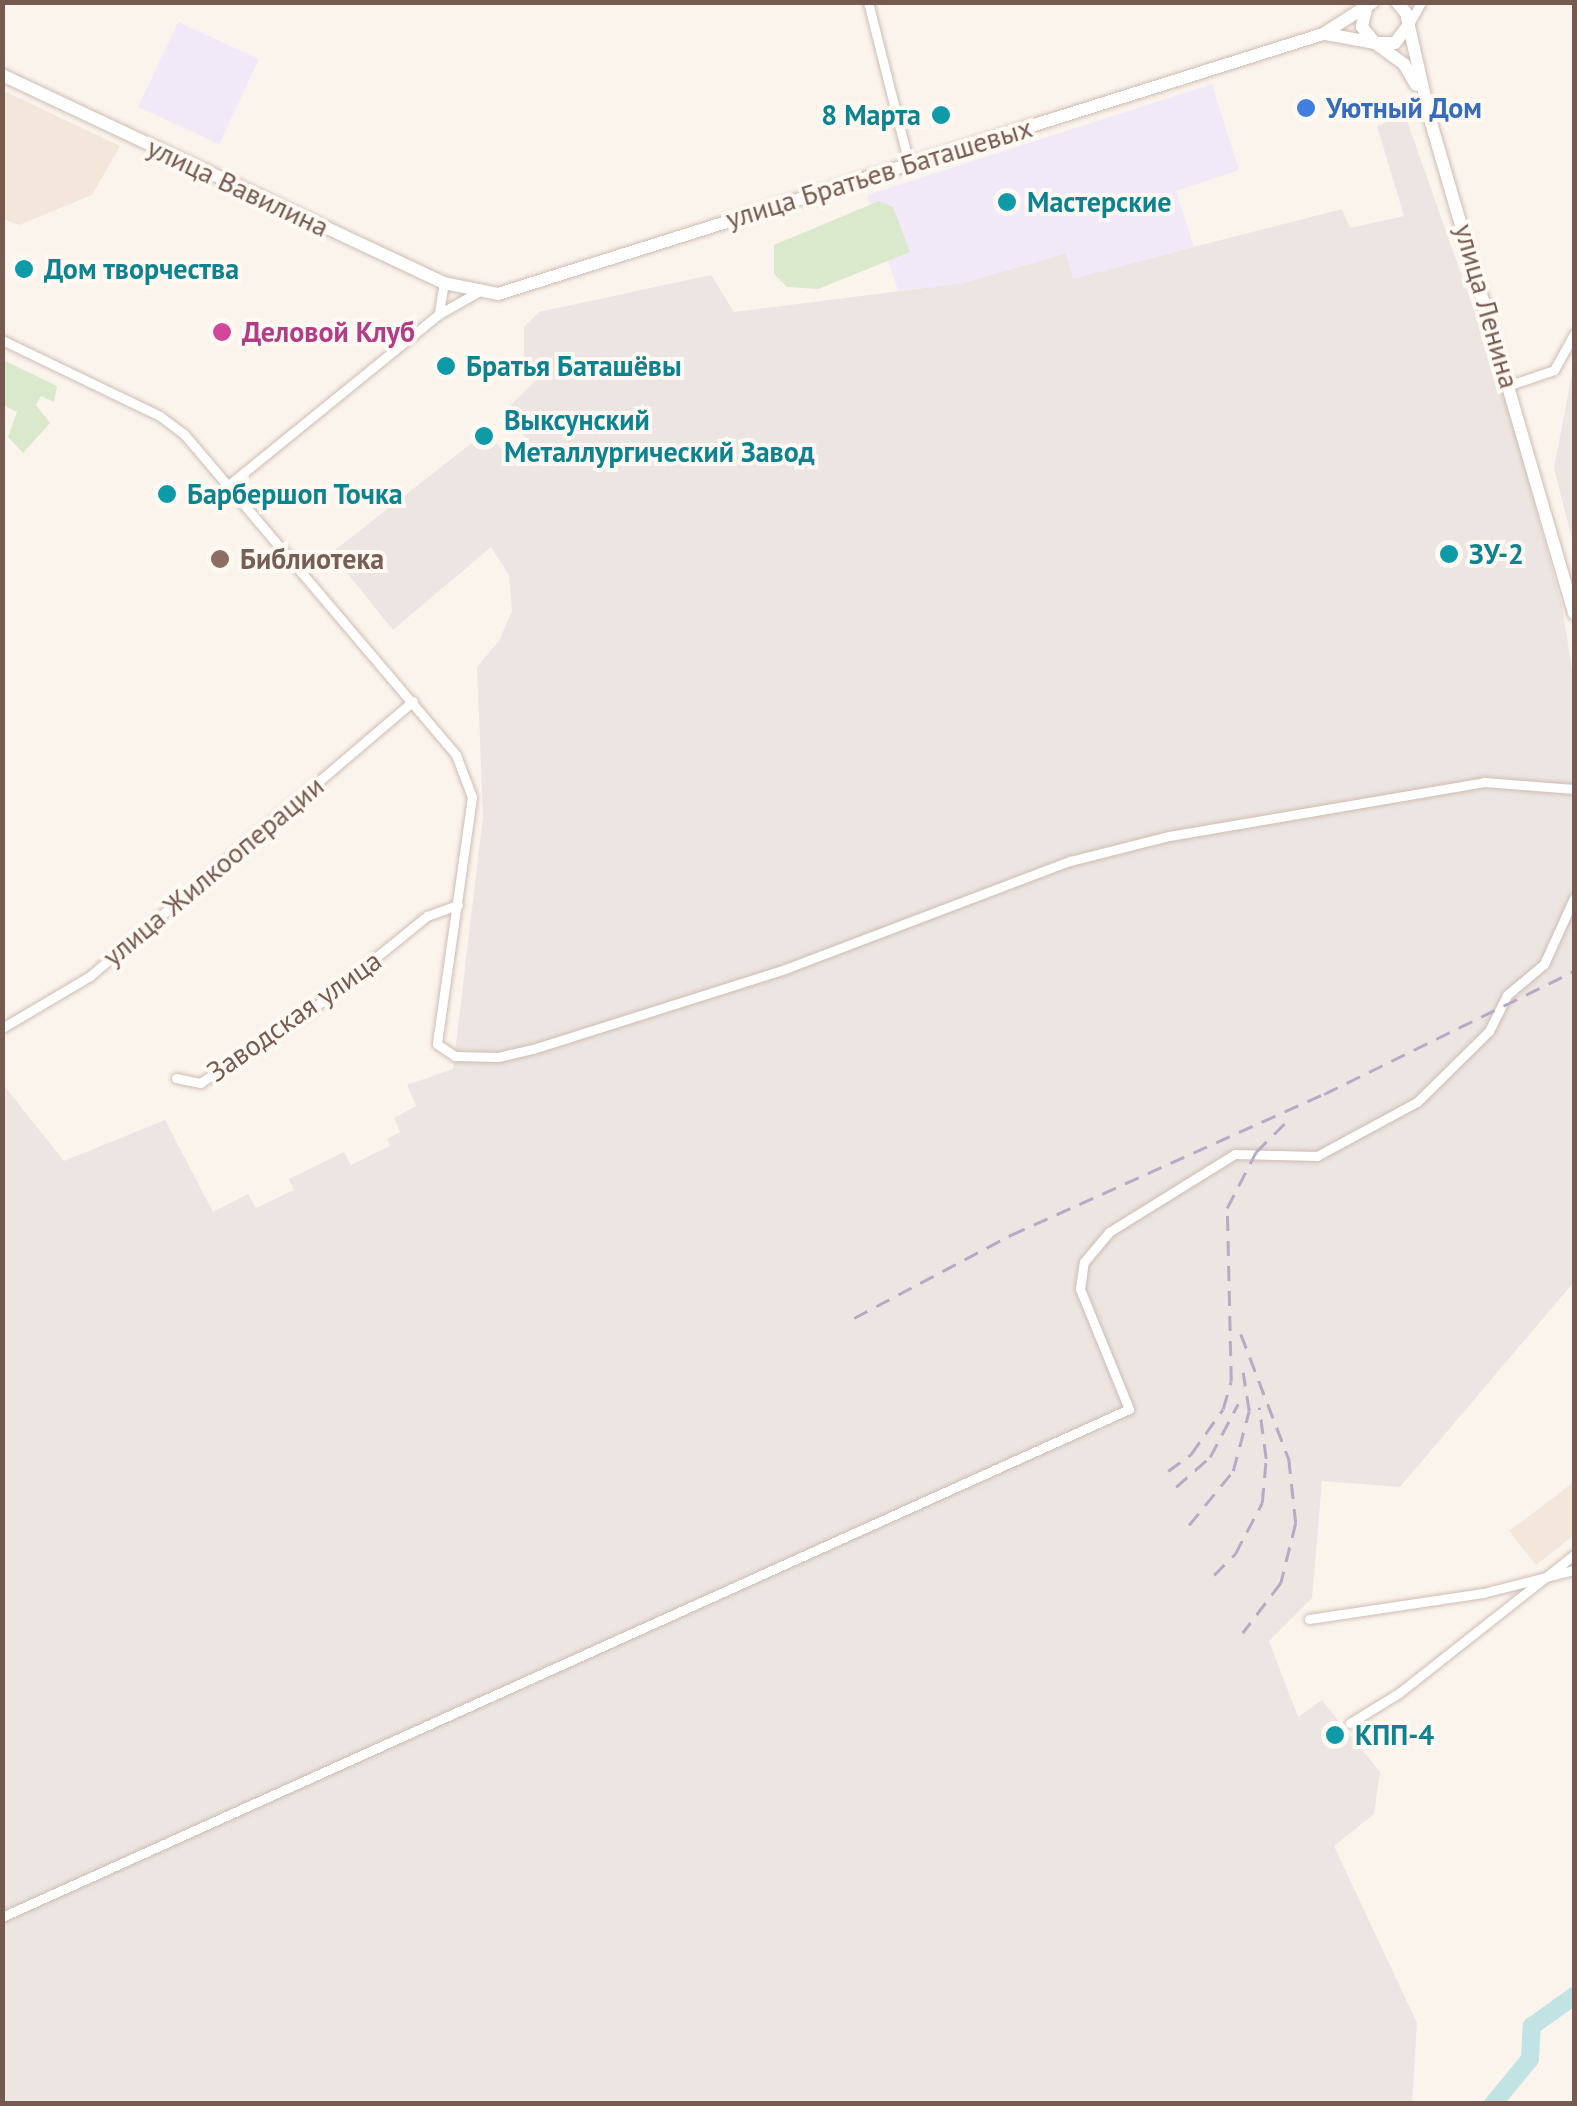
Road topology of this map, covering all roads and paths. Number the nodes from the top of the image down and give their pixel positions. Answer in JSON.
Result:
{"nodes":[{"id":1,"x":868,"y":2,"type":"edge"},
{"id":2,"x":1397,"y":2,"type":"edge"},
{"id":3,"x":1422,"y":2,"type":"edge"},
{"id":4,"x":1370,"y":4,"type":"edge"},
{"id":5,"x":1408,"y":27,"type":"junction"},
{"id":6,"x":1322,"y":34,"type":"junction"},
{"id":7,"x":1374,"y":43,"type":"junction"},
{"id":8,"x":2,"y":75,"type":"edge"},
{"id":9,"x":1429,"y":114,"type":"junction"},
{"id":10,"x":909,"y":164,"type":"junction"},
{"id":11,"x":444,"y":282,"type":"junction"},
{"id":12,"x":476,"y":293,"type":"junction"},
{"id":13,"x":438,"y":314,"type":"junction"},
{"id":14,"x":1574,"y":334,"type":"edge"},
{"id":15,"x":2,"y":340,"type":"edge"},
{"id":16,"x":1510,"y":384,"type":"junction"},
{"id":17,"x":231,"y":483,"type":"junction"},
{"id":18,"x":1574,"y":613,"type":"edge"},
{"id":19,"x":413,"y":701,"type":"junction"},
{"id":20,"x":1574,"y":789,"type":"edge"},
{"id":21,"x":1574,"y":898,"type":"edge"},
{"id":22,"x":458,"y":905,"type":"junction"},
{"id":23,"x":2,"y":1028,"type":"edge"},
{"id":24,"x":176,"y":1078,"type":"dead end"},
{"id":25,"x":1574,"y":1555,"type":"edge"},
{"id":26,"x":1574,"y":1570,"type":"edge"},
{"id":27,"x":1552,"y":1573,"type":"junction"},
{"id":28,"x":1309,"y":1618,"type":"dead end"},
{"id":29,"x":1350,"y":1724,"type":"dead end"},
{"id":30,"x":2,"y":1917,"type":"edge"}],
"edges":[{"from":1,"to":10,"type":"street"},
{"from":2,"to":5,"type":"street","name":"улица Ленина"},
{"from":3,"to":5,"type":"street"},
{"from":4,"to":6,"type":"street","name":"улица Братьев Баташевых"},
{"from":4,"to":7,"type":"street","name":"улица Братьев Баташевых"},
{"from":5,"to":7,"type":"street"},
{"from":5,"to":9,"type":"street","name":"улица Ленина"},
{"from":6,"to":7,"type":"street","name":"улица Братьев Баташевых"},
{"from":6,"to":10,"type":"street","name":"улица Братьев Баташевых"},
{"from":7,"to":9,"type":"street"},
{"from":8,"to":11,"type":"street","name":"улица Вавилина"},
{"from":9,"to":16,"type":"street","name":"улица Ленина"},
{"from":10,"to":12,"type":"street","name":"улица Братьев Баташевых"},
{"from":11,"to":12,"type":"street","name":"улица Вавилина"},
{"from":11,"to":13,"type":"street"},
{"from":12,"to":13,"type":"street","name":"улица Братьев Баташевых"},
{"from":13,"to":17,"type":"street","name":"улица Братьев Баташевых"},
{"from":14,"to":16,"type":"street"},
{"from":15,"to":17,"type":"street"},
{"from":16,"to":18,"type":"street","name":"улица Ленина"},
{"from":17,"to":19,"type":"street"},
{"from":19,"to":22,"type":"street"},
{"from":19,"to":23,"type":"street","name":"улица Жилкооперации"},
{"from":20,"to":22,"type":"street"},
{"from":21,"to":30,"type":"street"},
{"from":22,"to":24,"type":"street","name":"Заводская улица"},
{"from":25,"to":27,"type":"street"},
{"from":26,"to":27,"type":"street"},
{"from":27,"to":28,"type":"street"},
{"from":27,"to":29,"type":"street"}]}
